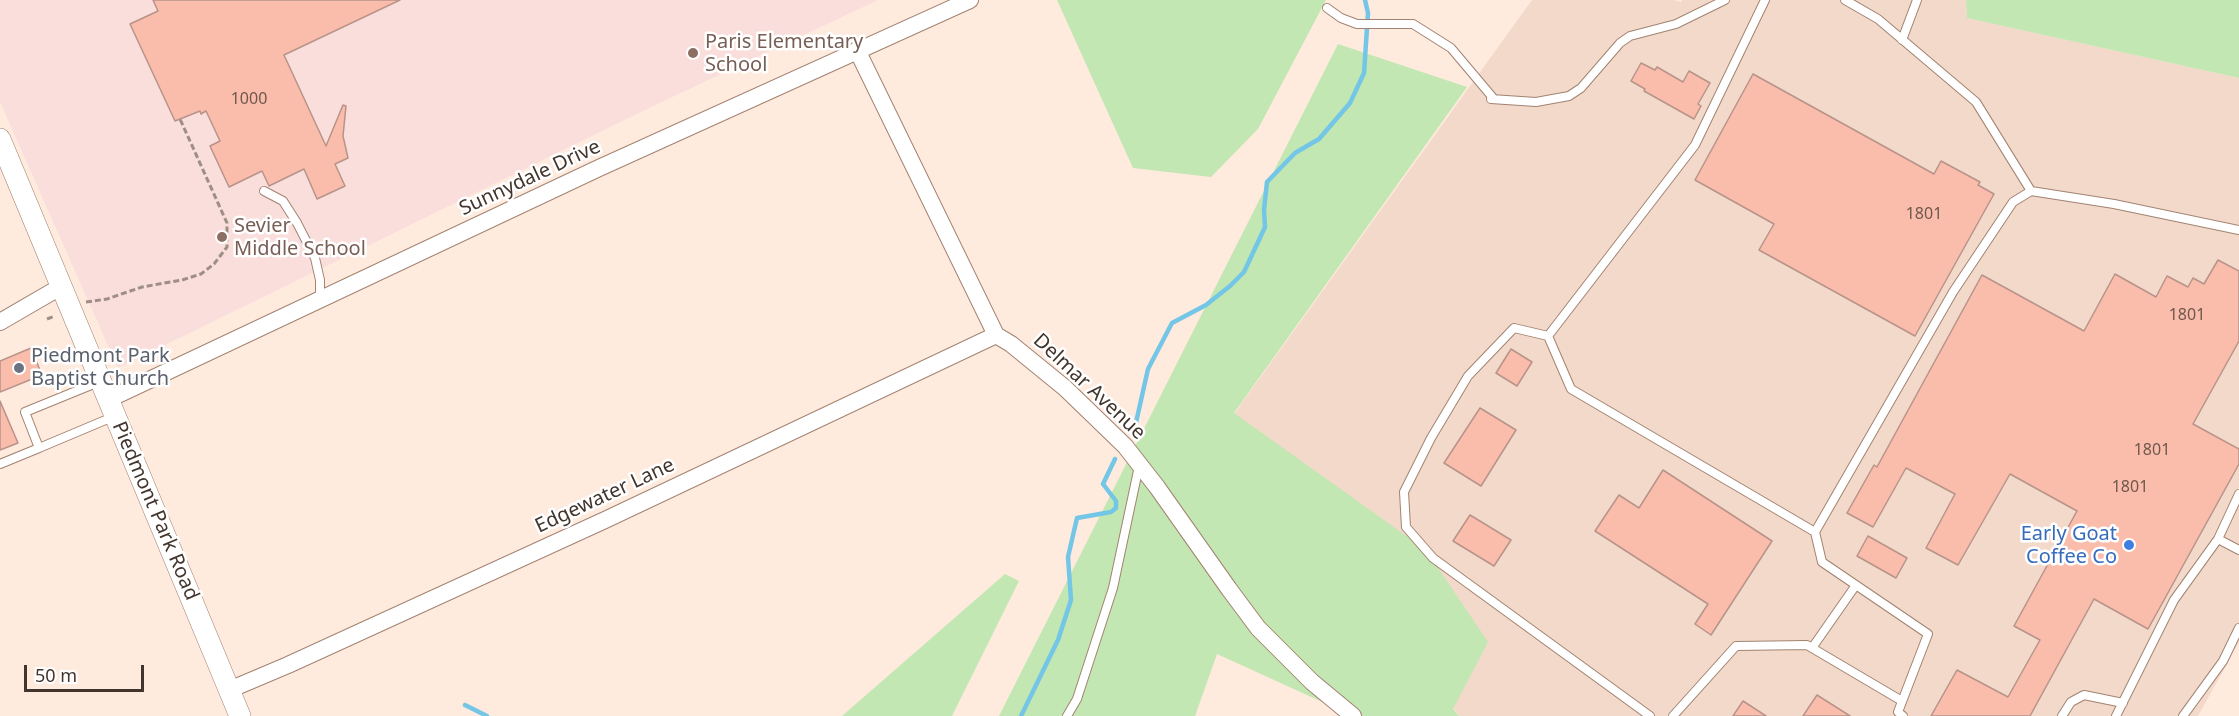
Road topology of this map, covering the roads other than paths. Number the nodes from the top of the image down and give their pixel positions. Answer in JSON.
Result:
{"nodes":[{"id":1,"x":970,"y":0,"type":"edge"},
{"id":2,"x":1725,"y":0,"type":"edge"},
{"id":3,"x":1765,"y":0,"type":"edge"},
{"id":4,"x":1845,"y":0,"type":"edge"},
{"id":5,"x":1917,"y":0,"type":"edge"},
{"id":6,"x":1327,"y":8,"type":"dead end"},
{"id":7,"x":1902,"y":40,"type":"junction"},
{"id":8,"x":857,"y":50,"type":"junction"},
{"id":9,"x":1,"y":144,"type":"edge"},
{"id":10,"x":264,"y":191,"type":"dead end"},
{"id":11,"x":2031,"y":191,"type":"junction"},
{"id":12,"x":2239,"y":230,"type":"edge"},
{"id":13,"x":62,"y":286,"type":"junction"},
{"id":14,"x":320,"y":301,"type":"junction"},
{"id":15,"x":0,"y":322,"type":"edge"},
{"id":16,"x":996,"y":335,"type":"junction"},
{"id":17,"x":1548,"y":336,"type":"junction"},
{"id":18,"x":108,"y":398,"type":"junction"},
{"id":19,"x":39,"y":448,"type":"junction"},
{"id":20,"x":0,"y":464,"type":"edge"},
{"id":21,"x":1140,"y":465,"type":"junction"},
{"id":22,"x":2239,"y":494,"type":"edge"},
{"id":23,"x":1815,"y":532,"type":"junction"},
{"id":24,"x":2218,"y":539,"type":"junction"},
{"id":25,"x":2239,"y":550,"type":"edge"},
{"id":26,"x":1856,"y":585,"type":"junction"},
{"id":27,"x":2239,"y":628,"type":"edge"},
{"id":28,"x":1812,"y":648,"type":"junction"},
{"id":29,"x":229,"y":690,"type":"junction"},
{"id":30,"x":1902,"y":701,"type":"junction"},
{"id":31,"x":2123,"y":703,"type":"junction"},
{"id":32,"x":240,"y":716,"type":"edge"},
{"id":33,"x":1068,"y":716,"type":"edge"},
{"id":34,"x":1353,"y":716,"type":"edge"},
{"id":35,"x":1650,"y":716,"type":"edge"},
{"id":36,"x":1673,"y":716,"type":"edge"},
{"id":37,"x":1903,"y":716,"type":"edge"},
{"id":38,"x":2062,"y":716,"type":"edge"},
{"id":39,"x":2116,"y":716,"type":"edge"},
{"id":40,"x":2183,"y":716,"type":"edge"}],
"edges":[{"from":1,"to":8,"type":"street","name":"Sunnydale Drive"},
{"from":2,"to":6,"type":"lane"},
{"from":3,"to":17,"type":"lane"},
{"from":4,"to":7,"type":"lane"},
{"from":5,"to":7,"type":"lane"},
{"from":7,"to":11,"type":"lane"},
{"from":8,"to":14,"type":"street","name":"Sunnydale Drive"},
{"from":8,"to":16,"type":"street","name":"Delmar Avenue"},
{"from":9,"to":13,"type":"street","name":"Piedmont Park Road"},
{"from":10,"to":14,"type":"lane"},
{"from":11,"to":12,"type":"lane"},
{"from":11,"to":23,"type":"lane"},
{"from":13,"to":15,"type":"street"},
{"from":13,"to":18,"type":"street","name":"Piedmont Park Road"},
{"from":14,"to":18,"type":"street","name":"Sunnydale Drive"},
{"from":16,"to":21,"type":"street","name":"Delmar Avenue"},
{"from":16,"to":29,"type":"street","name":"Edgewater Lane"},
{"from":17,"to":23,"type":"lane"},
{"from":17,"to":35,"type":"lane"},
{"from":18,"to":19,"type":"lane"},
{"from":18,"to":19,"type":"lane"},
{"from":18,"to":29,"type":"street","name":"Piedmont Park Road"},
{"from":19,"to":20,"type":"lane"},
{"from":21,"to":33,"type":"lane"},
{"from":21,"to":34,"type":"street","name":"Delmar Avenue"},
{"from":22,"to":24,"type":"lane"},
{"from":23,"to":26,"type":"lane"},
{"from":24,"to":25,"type":"lane"},
{"from":24,"to":31,"type":"lane"},
{"from":26,"to":28,"type":"lane"},
{"from":26,"to":30,"type":"lane"},
{"from":27,"to":40,"type":"lane"},
{"from":28,"to":30,"type":"lane"},
{"from":28,"to":36,"type":"lane"},
{"from":29,"to":32,"type":"street","name":"Piedmont Park Road"},
{"from":30,"to":37,"type":"lane"},
{"from":31,"to":38,"type":"lane"},
{"from":31,"to":39,"type":"lane"}]}
